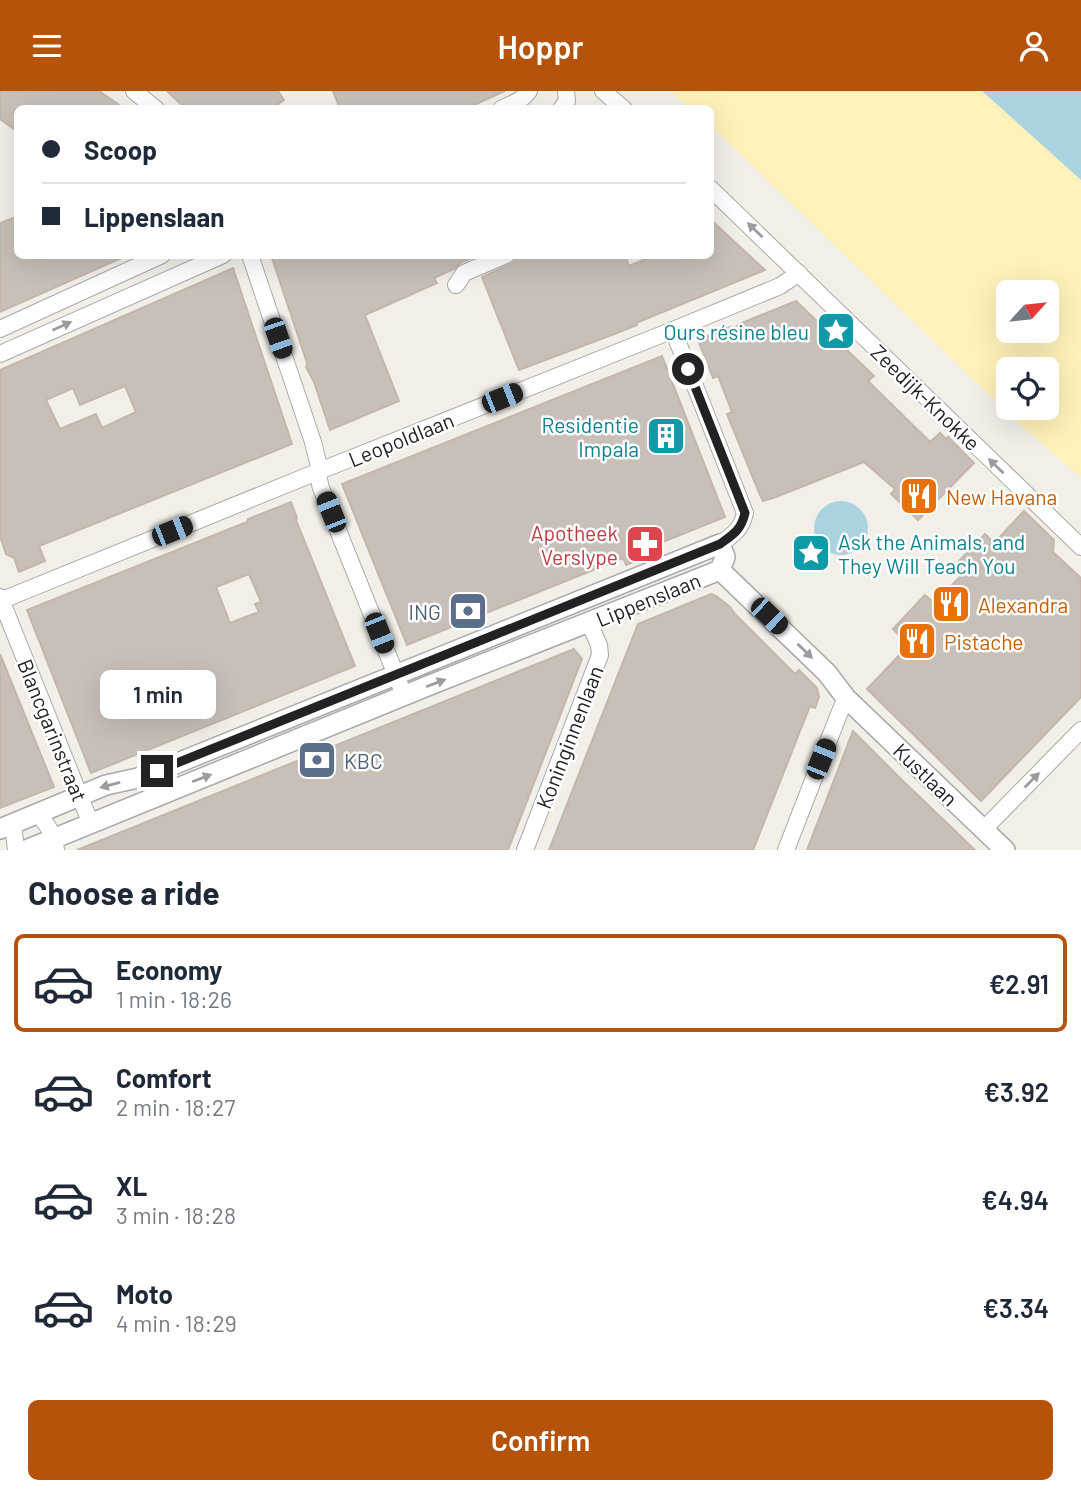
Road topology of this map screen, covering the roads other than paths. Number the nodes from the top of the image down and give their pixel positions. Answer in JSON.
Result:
{"nodes":[{"id":1,"x":134,"y":91,"type":"edge"},
{"id":2,"x":528,"y":91,"type":"edge"},
{"id":3,"x":603,"y":91,"type":"edge"},
{"id":4,"x":151,"y":105,"type":"edge"},
{"id":5,"x":508,"y":105,"type":"edge"},
{"id":6,"x":619,"y":105,"type":"edge"},
{"id":7,"x":714,"y":192,"type":"edge"},
{"id":8,"x":154,"y":259,"type":"edge"},
{"id":9,"x":214,"y":259,"type":"edge"},
{"id":10,"x":251,"y":259,"type":"edge"},
{"id":11,"x":497,"y":259,"type":"edge"},
{"id":12,"x":799,"y":273,"type":"junction"},
{"id":13,"x":456,"y":285,"type":"dead end"},
{"id":14,"x":0,"y":329,"type":"edge"},
{"id":15,"x":673,"y":331,"type":"junction"},
{"id":16,"x":0,"y":354,"type":"edge"},
{"id":17,"x":318,"y":472,"type":"junction"},
{"id":18,"x":720,"y":544,"type":"junction"},
{"id":19,"x":1081,"y":547,"type":"edge"},
{"id":20,"x":720,"y":570,"type":"junction"},
{"id":21,"x":0,"y":600,"type":"edge"},
{"id":22,"x":589,"y":623,"type":"junction"},
{"id":23,"x":396,"y":674,"type":"junction"},
{"id":24,"x":404,"y":695,"type":"junction"},
{"id":25,"x":846,"y":698,"type":"junction"},
{"id":26,"x":1081,"y":730,"type":"edge"},
{"id":27,"x":80,"y":796,"type":"junction"},
{"id":28,"x":38,"y":814,"type":"junction"},
{"id":29,"x":91,"y":824,"type":"junction"},
{"id":30,"x":6,"y":827,"type":"edge"},
{"id":31,"x":984,"y":829,"type":"junction"},
{"id":32,"x":55,"y":844,"type":"edge"},
{"id":33,"x":16,"y":850,"type":"edge"},
{"id":34,"x":26,"y":850,"type":"edge"},
{"id":35,"x":525,"y":850,"type":"edge"},
{"id":36,"x":786,"y":850,"type":"edge"},
{"id":37,"x":1004,"y":850,"type":"edge"}],
"edges":[{"from":1,"to":4,"type":"street"},
{"from":2,"to":5,"type":"street"},
{"from":3,"to":6,"type":"street"},
{"from":12,"to":7,"type":"street","name":"Zeedijk-Knokke","one_way":true},
{"from":8,"to":14,"type":"street"},
{"from":16,"to":9,"type":"street","one_way":true},
{"from":10,"to":17,"type":"street"},
{"from":11,"to":13,"type":"street"},
{"from":12,"to":15,"type":"street","name":"Leopoldlaan"},
{"from":19,"to":12,"type":"street","name":"Zeedijk-Knokke","one_way":true},
{"from":15,"to":17,"type":"street","name":"Leopoldlaan"},
{"from":15,"to":18,"type":"street"},
{"from":17,"to":21,"type":"street","name":"Leopoldlaan"},
{"from":17,"to":23,"type":"street"},
{"from":18,"to":20,"type":"street","name":"Lippenslaan"},
{"from":18,"to":23,"type":"street","name":"Lippenslaan"},
{"from":20,"to":22,"type":"street","name":"Lippenslaan"},
{"from":20,"to":25,"type":"street","name":"Kustlaan","one_way":true},
{"from":21,"to":27,"type":"street","name":"Blancgarinstraat"},
{"from":24,"to":22,"type":"street","name":"Lippenslaan","one_way":true},
{"from":22,"to":35,"type":"street","name":"Koninginnenlaan"},
{"from":23,"to":24,"type":"street"},
{"from":23,"to":27,"type":"street","name":"Lippenslaan","one_way":true},
{"from":29,"to":24,"type":"street","name":"Lippenslaan","one_way":true},
{"from":25,"to":31,"type":"street","name":"Kustlaan"},
{"from":25,"to":36,"type":"street"},
{"from":31,"to":26,"type":"street","one_way":true},
{"from":27,"to":28,"type":"street","name":"Lippenslaan"},
{"from":27,"to":29,"type":"street","name":"Blancgarinstraat"},
{"from":28,"to":30,"type":"street","name":"Lippenslaan"},
{"from":28,"to":32,"type":"street"},
{"from":29,"to":32,"type":"street","name":"Lippenslaan"},
{"from":30,"to":33,"type":"street"},
{"from":31,"to":37,"type":"street","name":"Kustlaan"},
{"from":32,"to":34,"type":"street","name":"Lippenslaan"}]}
